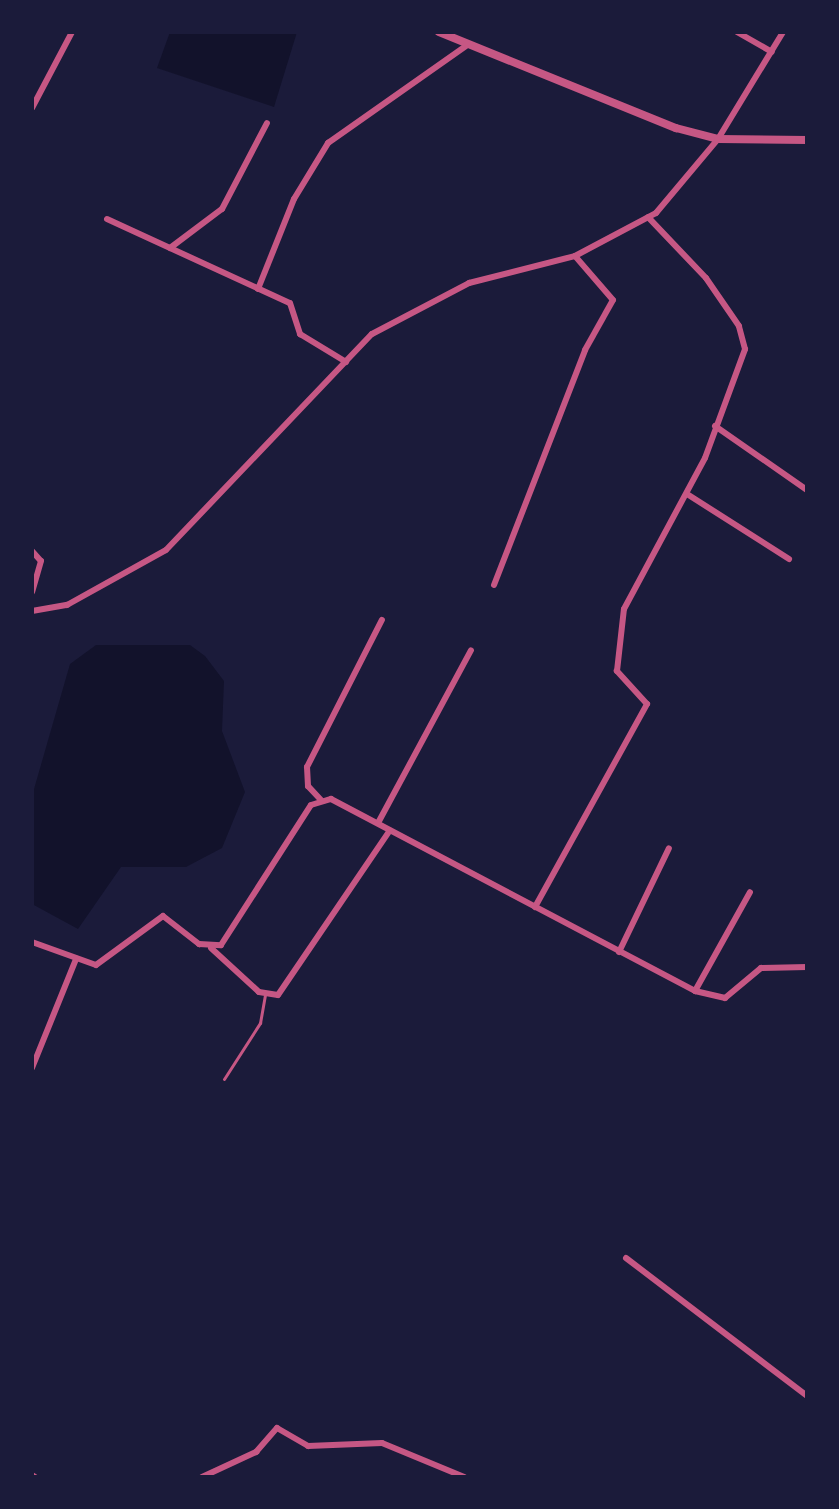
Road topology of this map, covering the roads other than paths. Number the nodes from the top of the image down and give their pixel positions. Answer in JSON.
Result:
{"nodes":[{"id":1,"x":72,"y":32,"type":"edge"},
{"id":2,"x":439,"y":32,"type":"edge"},
{"id":3,"x":737,"y":32,"type":"edge"},
{"id":4,"x":783,"y":32,"type":"edge"},
{"id":5,"x":466,"y":46,"type":"junction"},
{"id":6,"x":772,"y":52,"type":"junction"},
{"id":7,"x":32,"y":108,"type":"edge"},
{"id":8,"x":267,"y":123,"type":"dead end"},
{"id":9,"x":718,"y":139,"type":"junction"},
{"id":10,"x":807,"y":140,"type":"edge"},
{"id":11,"x":648,"y":217,"type":"junction"},
{"id":12,"x":107,"y":219,"type":"dead end"},
{"id":13,"x":170,"y":248,"type":"junction"},
{"id":14,"x":575,"y":256,"type":"junction"},
{"id":15,"x":258,"y":289,"type":"junction"},
{"id":16,"x":346,"y":362,"type":"junction"},
{"id":17,"x":715,"y":426,"type":"junction"},
{"id":18,"x":807,"y":490,"type":"edge"},
{"id":19,"x":687,"y":494,"type":"junction"},
{"id":20,"x":32,"y":551,"type":"edge"},
{"id":21,"x":789,"y":559,"type":"dead end"},
{"id":22,"x":494,"y":585,"type":"dead end"},
{"id":23,"x":32,"y":592,"type":"edge"},
{"id":24,"x":32,"y":611,"type":"edge"},
{"id":25,"x":382,"y":620,"type":"dead end"},
{"id":26,"x":471,"y":650,"type":"dead end"},
{"id":27,"x":321,"y":800,"type":"junction"},
{"id":28,"x":378,"y":823,"type":"junction"},
{"id":29,"x":390,"y":830,"type":"junction"},
{"id":30,"x":669,"y":848,"type":"dead end"},
{"id":31,"x":750,"y":892,"type":"dead end"},
{"id":32,"x":535,"y":907,"type":"junction"},
{"id":33,"x":32,"y":942,"type":"edge"},
{"id":34,"x":211,"y":948,"type":"junction"},
{"id":35,"x":619,"y":952,"type":"junction"},
{"id":36,"x":76,"y":959,"type":"junction"},
{"id":37,"x":807,"y":967,"type":"edge"},
{"id":38,"x":695,"y":991,"type":"junction"},
{"id":39,"x":265,"y":995,"type":"junction"},
{"id":40,"x":32,"y":1068,"type":"edge"},
{"id":41,"x":224,"y":1079,"type":"dead end"},
{"id":42,"x":626,"y":1258,"type":"dead end"},
{"id":43,"x":807,"y":1396,"type":"edge"},
{"id":44,"x":202,"y":1477,"type":"edge"},
{"id":45,"x":464,"y":1477,"type":"edge"}],
"edges":[{"from":1,"to":7,"type":"street"},
{"from":2,"to":5,"type":"street"},
{"from":3,"to":6,"type":"street"},
{"from":4,"to":6,"type":"street"},
{"from":5,"to":9,"type":"street"},
{"from":5,"to":15,"type":"street"},
{"from":6,"to":9,"type":"street"},
{"from":8,"to":13,"type":"street"},
{"from":9,"to":10,"type":"street"},
{"from":9,"to":11,"type":"street"},
{"from":11,"to":14,"type":"street"},
{"from":11,"to":17,"type":"street"},
{"from":12,"to":13,"type":"street"},
{"from":13,"to":15,"type":"street"},
{"from":14,"to":16,"type":"street"},
{"from":14,"to":22,"type":"street"},
{"from":15,"to":16,"type":"street"},
{"from":16,"to":24,"type":"street"},
{"from":17,"to":18,"type":"street"},
{"from":17,"to":19,"type":"street"},
{"from":19,"to":21,"type":"street"},
{"from":19,"to":32,"type":"street"},
{"from":20,"to":23,"type":"street"},
{"from":25,"to":27,"type":"street"},
{"from":26,"to":28,"type":"street"},
{"from":27,"to":28,"type":"street"},
{"from":27,"to":34,"type":"street"},
{"from":28,"to":29,"type":"street"},
{"from":29,"to":32,"type":"street"},
{"from":29,"to":39,"type":"street"},
{"from":30,"to":35,"type":"street"},
{"from":31,"to":38,"type":"street"},
{"from":32,"to":35,"type":"street"},
{"from":33,"to":36,"type":"street"},
{"from":34,"to":36,"type":"street"},
{"from":34,"to":39,"type":"street"},
{"from":35,"to":38,"type":"street"},
{"from":36,"to":40,"type":"street"},
{"from":37,"to":38,"type":"street"},
{"from":39,"to":41,"type":"lane"},
{"from":42,"to":43,"type":"street"},
{"from":44,"to":45,"type":"street"}]}
